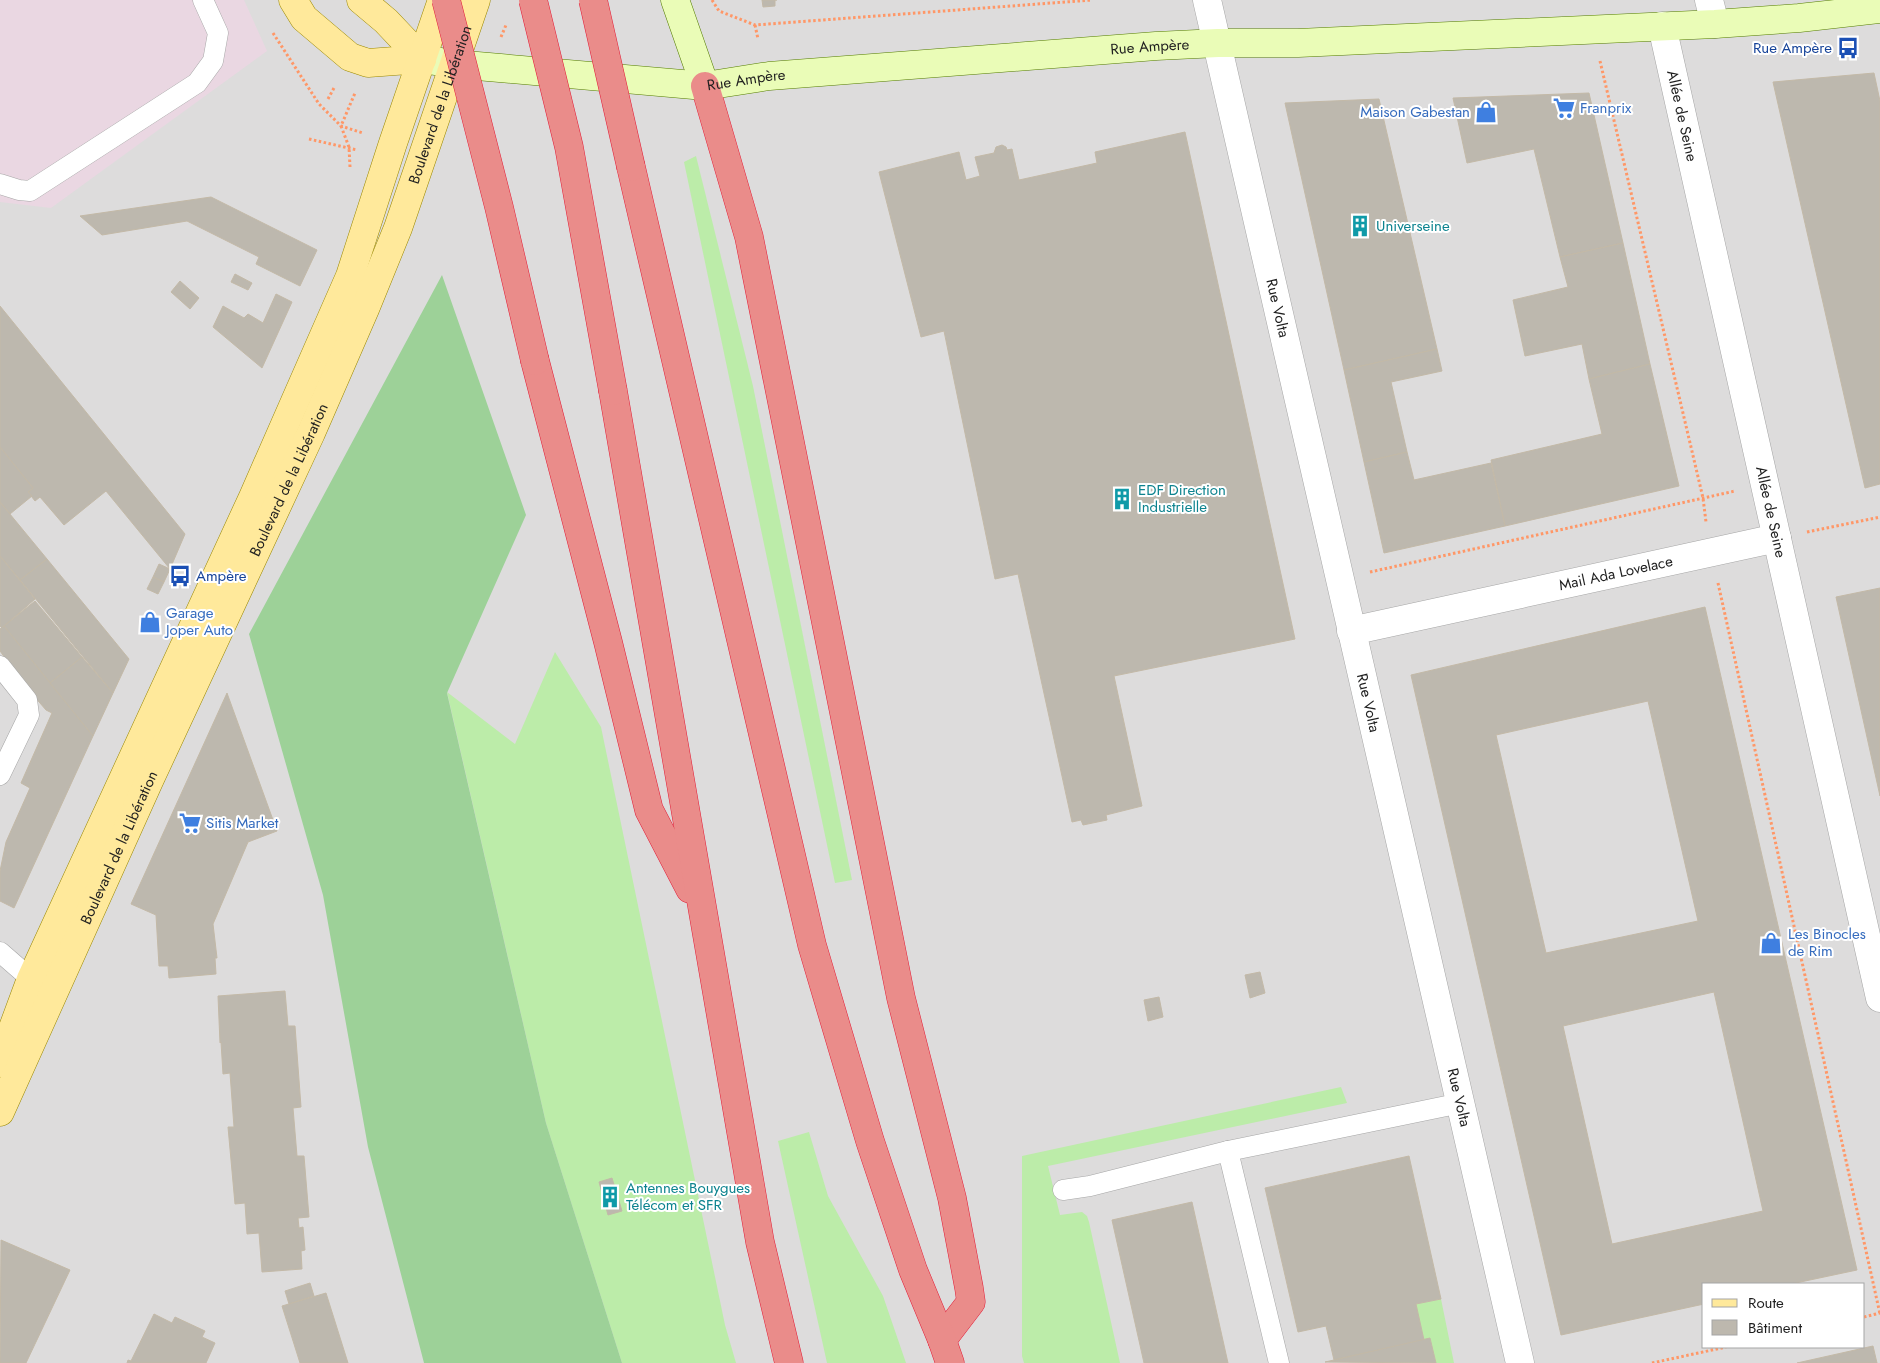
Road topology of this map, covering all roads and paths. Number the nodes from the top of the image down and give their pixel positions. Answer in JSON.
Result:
{"nodes":[{"id":1,"x":203,"y":0,"type":"edge"},
{"id":2,"x":293,"y":0,"type":"edge"},
{"id":3,"x":361,"y":0,"type":"edge"},
{"id":4,"x":444,"y":0,"type":"edge"},
{"id":5,"x":476,"y":0,"type":"edge"},
{"id":6,"x":533,"y":0,"type":"edge"},
{"id":7,"x":593,"y":0,"type":"edge"},
{"id":8,"x":675,"y":0,"type":"edge"},
{"id":9,"x":712,"y":0,"type":"edge"},
{"id":10,"x":1092,"y":0,"type":"edge"},
{"id":11,"x":1207,"y":0,"type":"edge"},
{"id":12,"x":1880,"y":9,"type":"edge"},
{"id":13,"x":1712,"y":12,"type":"edge"},
{"id":14,"x":755,"y":25,"type":"junction"},
{"id":15,"x":1662,"y":26,"type":"junction"},
{"id":16,"x":1593,"y":29,"type":"junction"},
{"id":17,"x":272,"y":31,"type":"dead end"},
{"id":18,"x":758,"y":39,"type":"dead end"},
{"id":19,"x":1218,"y":43,"type":"junction"},
{"id":20,"x":422,"y":59,"type":"junction"},
{"id":21,"x":454,"y":64,"type":"junction"},
{"id":22,"x":705,"y":86,"type":"junction"},
{"id":23,"x":371,"y":136,"type":"dead end"},
{"id":24,"x":309,"y":139,"type":"dead end"},
{"id":25,"x":387,"y":161,"type":"junction"},
{"id":26,"x":0,"y":184,"type":"edge"},
{"id":27,"x":1764,"y":485,"type":"junction"},
{"id":28,"x":1703,"y":498,"type":"junction"},
{"id":29,"x":1880,"y":517,"type":"edge"},
{"id":30,"x":1777,"y":538,"type":"junction"},
{"id":31,"x":1711,"y":552,"type":"junction"},
{"id":32,"x":1341,"y":579,"type":"junction"},
{"id":33,"x":1351,"y":631,"type":"junction"},
{"id":34,"x":0,"y":666,"type":"edge"},
{"id":35,"x":165,"y":718,"type":"junction"},
{"id":36,"x":0,"y":775,"type":"edge"},
{"id":37,"x":702,"y":913,"type":"junction"},
{"id":38,"x":0,"y":952,"type":"edge"},
{"id":39,"x":43,"y":984,"type":"junction"},
{"id":40,"x":1880,"y":998,"type":"edge"},
{"id":41,"x":2,"y":1051,"type":"edge"},
{"id":42,"x":1461,"y":1103,"type":"junction"},
{"id":43,"x":0,"y":1112,"type":"edge"},
{"id":44,"x":1228,"y":1151,"type":"junction"},
{"id":45,"x":1063,"y":1190,"type":"dead end"},
{"id":46,"x":1880,"y":1313,"type":"edge"},
{"id":47,"x":1865,"y":1317,"type":"edge"},
{"id":48,"x":1721,"y":1348,"type":"edge"},
{"id":49,"x":946,"y":1351,"type":"edge"},
{"id":50,"x":789,"y":1363,"type":"edge"},
{"id":51,"x":1279,"y":1363,"type":"edge"},
{"id":52,"x":1520,"y":1363,"type":"edge"},
{"id":53,"x":1652,"y":1363,"type":"edge"}],
"edges":[{"from":1,"to":26,"type":"lane"},
{"from":2,"to":20,"type":"main road"},
{"from":3,"to":20,"type":"main road"},
{"from":4,"to":20,"type":"main road","name":"Boulevard de la Libération"},
{"from":4,"to":37,"type":"highway","bridge":true},
{"from":5,"to":21,"type":"main road","name":"Boulevard de la Libération"},
{"from":6,"to":37,"type":"highway","bridge":true},
{"from":7,"to":49,"type":"highway","bridge":true},
{"from":8,"to":22,"type":"main road"},
{"from":9,"to":14,"type":"path"},
{"from":10,"to":14,"type":"path"},
{"from":11,"to":19,"type":"street","name":"Rue Volta"},
{"from":12,"to":13,"type":"main road","name":"Rue Ampère"},
{"from":13,"to":15,"type":"main road","name":"Rue Ampère"},
{"from":14,"to":18,"type":"path"},
{"from":15,"to":16,"type":"main road","name":"Rue Ampère"},
{"from":15,"to":27,"type":"street","name":"Allée de Seine"},
{"from":16,"to":19,"type":"main road","name":"Rue Ampère"},
{"from":16,"to":28,"type":"path"},
{"from":17,"to":23,"type":"path"},
{"from":19,"to":22,"type":"main road","name":"Rue Ampère"},
{"from":19,"to":32,"type":"street","name":"Rue Volta"},
{"from":20,"to":21,"type":"main road","name":"Rue Ampère"},
{"from":20,"to":25,"type":"main road","name":"Boulevard de la Libération"},
{"from":21,"to":22,"type":"main road","name":"Rue Ampère"},
{"from":21,"to":35,"type":"main road","name":"Boulevard de la Libération"},
{"from":22,"to":49,"type":"highway"},
{"from":24,"to":25,"type":"path"},
{"from":25,"to":35,"type":"main road","name":"Boulevard de la Libération"},
{"from":27,"to":28,"type":"path"},
{"from":27,"to":30,"type":"street","name":"Allée de Seine"},
{"from":28,"to":31,"type":"path"},
{"from":28,"to":32,"type":"path"},
{"from":29,"to":30,"type":"path"},
{"from":30,"to":31,"type":"street","name":"Mail Ada Lovelace"},
{"from":30,"to":40,"type":"street","name":"Allée de Seine"},
{"from":31,"to":33,"type":"street","name":"Mail Ada Lovelace"},
{"from":31,"to":46,"type":"path"},
{"from":32,"to":33,"type":"street","name":"Rue Volta"},
{"from":33,"to":42,"type":"street","name":"Rue Volta"},
{"from":34,"to":36,"type":"lane"},
{"from":35,"to":39,"type":"main road","name":"Boulevard de la Libération"},
{"from":37,"to":50,"type":"highway"},
{"from":38,"to":39,"type":"lane"},
{"from":39,"to":41,"type":"main road","name":"Boulevard de la Libération"},
{"from":39,"to":43,"type":"main road","name":"Boulevard de la Libération"},
{"from":42,"to":44,"type":"lane"},
{"from":42,"to":52,"type":"street","name":"Rue Volta"},
{"from":44,"to":45,"type":"lane"},
{"from":44,"to":51,"type":"lane"},
{"from":46,"to":47,"type":"path"},
{"from":48,"to":53,"type":"path"}]}
